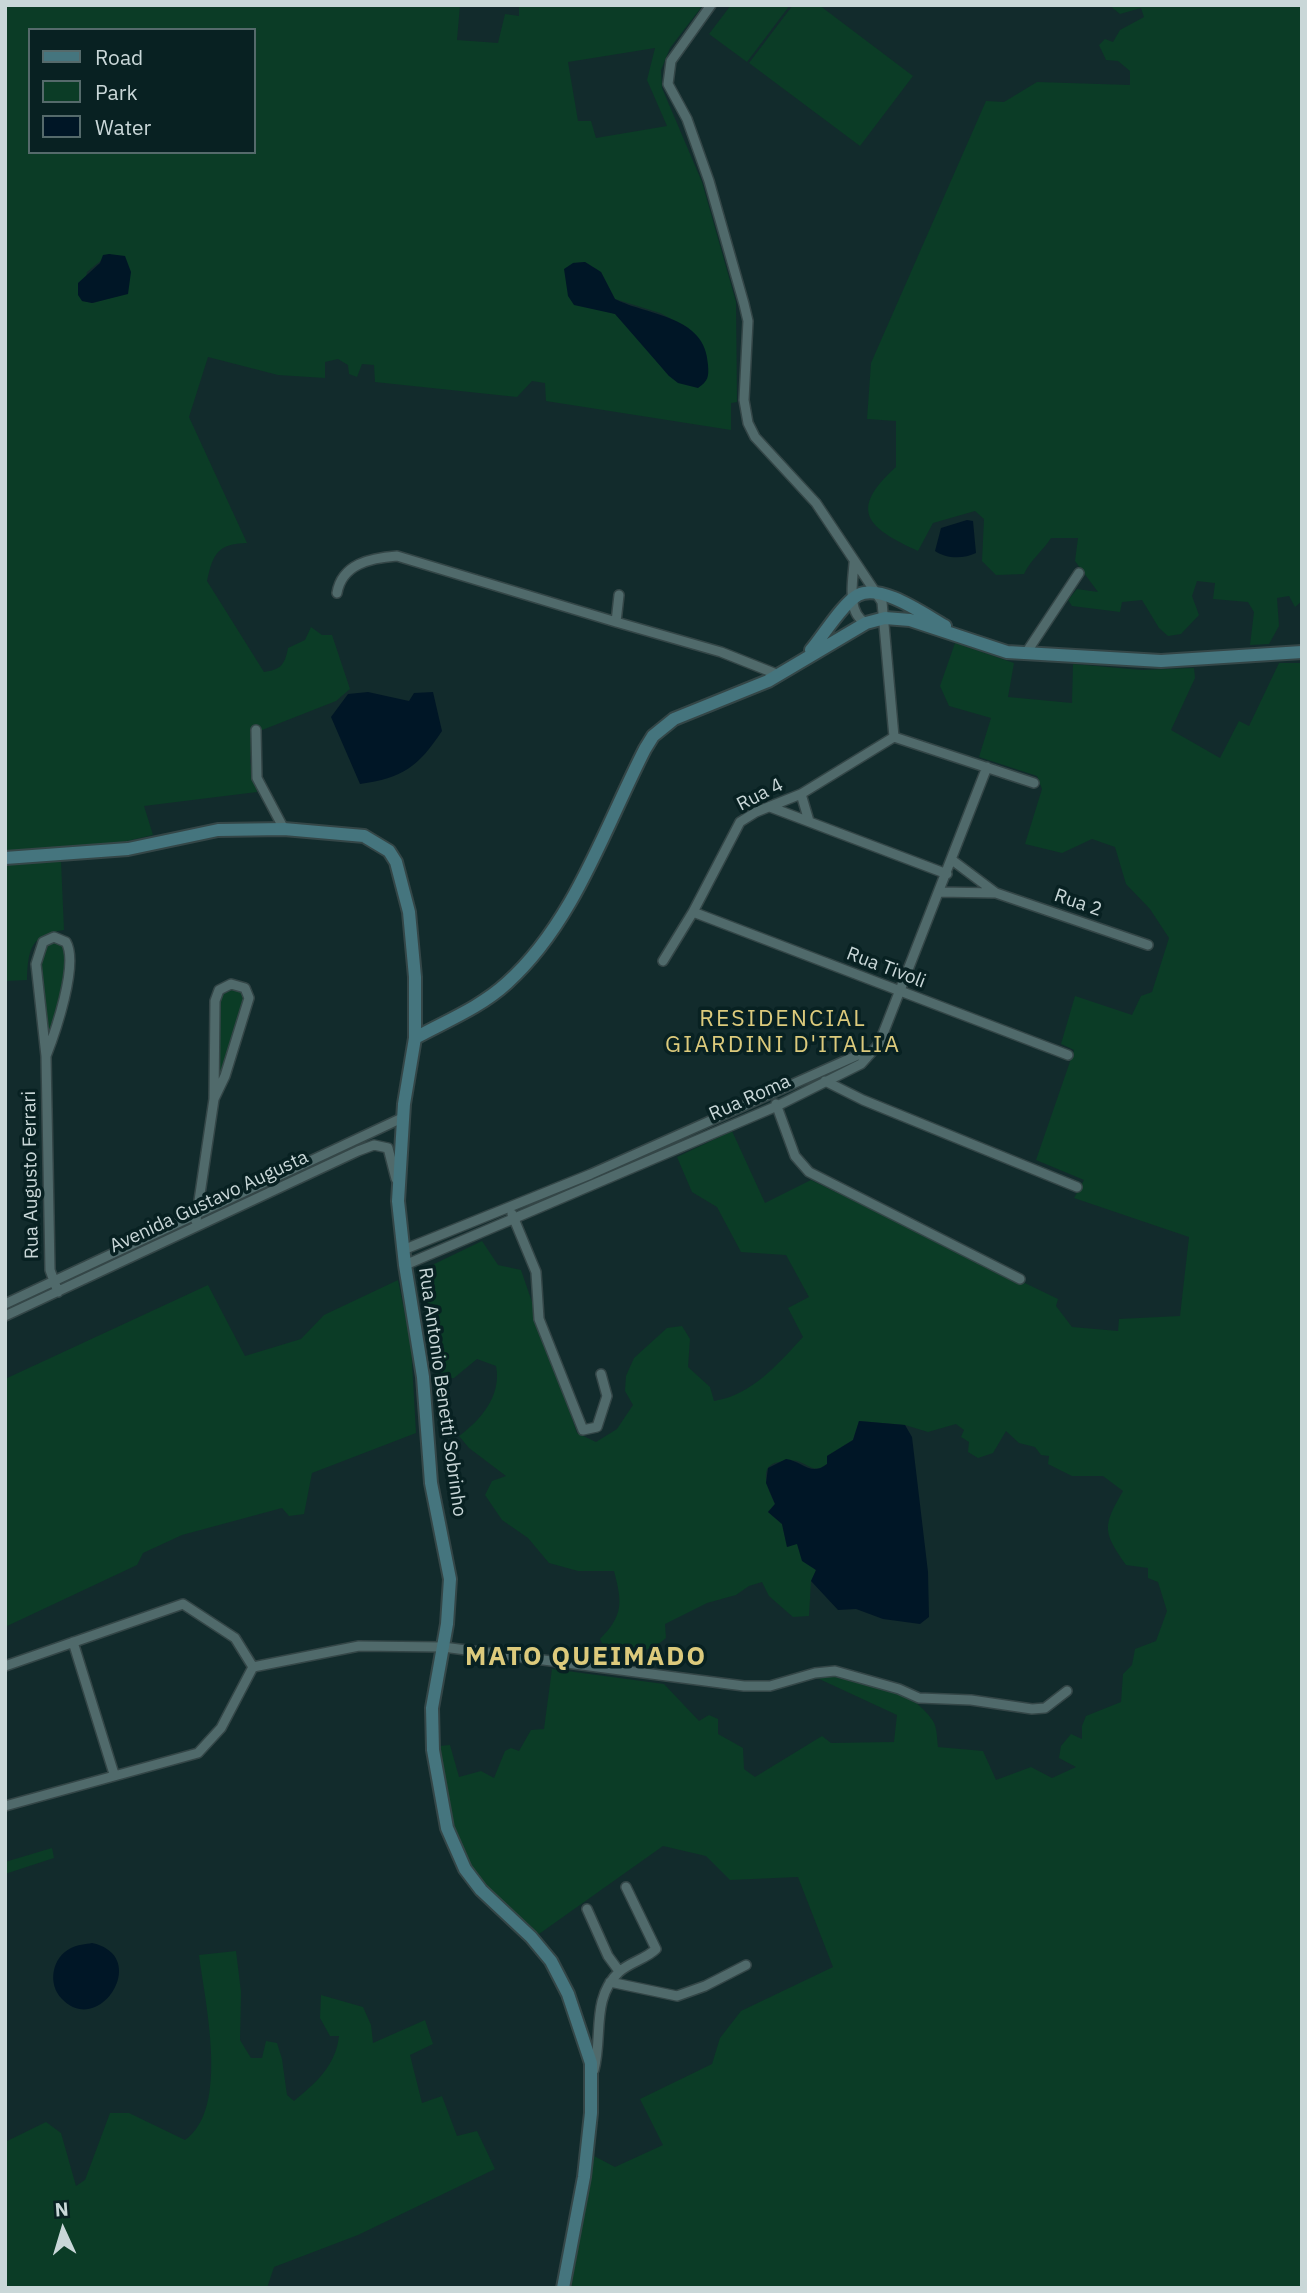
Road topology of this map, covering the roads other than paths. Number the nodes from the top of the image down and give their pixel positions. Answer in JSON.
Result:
{"nodes":[{"id":1,"x":711,"y":5,"type":"edge"},
{"id":2,"x":854,"y":563,"type":"junction"},
{"id":3,"x":1079,"y":573,"type":"dead end"},
{"id":4,"x":337,"y":593,"type":"dead end"},
{"id":5,"x":878,"y":593,"type":"junction"},
{"id":6,"x":619,"y":595,"type":"dead end"},
{"id":7,"x":852,"y":600,"type":"junction"},
{"id":8,"x":885,"y":618,"type":"junction"},
{"id":9,"x":616,"y":622,"type":"junction"},
{"id":10,"x":866,"y":623,"type":"junction"},
{"id":11,"x":970,"y":641,"type":"junction"},
{"id":12,"x":1302,"y":652,"type":"edge"},
{"id":13,"x":1026,"y":653,"type":"junction"},
{"id":14,"x":807,"y":656,"type":"junction"},
{"id":15,"x":779,"y":675,"type":"junction"},
{"id":16,"x":256,"y":730,"type":"dead end"},
{"id":17,"x":894,"y":737,"type":"junction"},
{"id":18,"x":986,"y":767,"type":"junction"},
{"id":19,"x":1034,"y":783,"type":"dead end"},
{"id":20,"x":801,"y":794,"type":"junction"},
{"id":21,"x":770,"y":807,"type":"junction"},
{"id":22,"x":809,"y":821,"type":"junction"},
{"id":23,"x":284,"y":829,"type":"junction"},
{"id":24,"x":5,"y":858,"type":"edge"},
{"id":25,"x":952,"y":860,"type":"junction"},
{"id":26,"x":947,"y":874,"type":"junction"},
{"id":27,"x":939,"y":892,"type":"junction"},
{"id":28,"x":996,"y":893,"type":"junction"},
{"id":29,"x":693,"y":912,"type":"junction"},
{"id":30,"x":1149,"y":946,"type":"dead end"},
{"id":31,"x":663,"y":961,"type":"dead end"},
{"id":32,"x":899,"y":991,"type":"junction"},
{"id":33,"x":415,"y":1038,"type":"junction"},
{"id":34,"x":1068,"y":1055,"type":"dead end"},
{"id":35,"x":46,"y":1056,"type":"junction"},
{"id":36,"x":823,"y":1078,"type":"junction"},
{"id":37,"x":773,"y":1095,"type":"junction"},
{"id":38,"x":214,"y":1099,"type":"junction"},
{"id":39,"x":777,"y":1106,"type":"junction"},
{"id":40,"x":402,"y":1118,"type":"junction"},
{"id":41,"x":592,"y":1174,"type":"junction"},
{"id":42,"x":596,"y":1185,"type":"junction"},
{"id":43,"x":1077,"y":1187,"type":"dead end"},
{"id":44,"x":398,"y":1191,"type":"junction"},
{"id":45,"x":509,"y":1209,"type":"junction"},
{"id":46,"x":196,"y":1217,"type":"junction"},
{"id":47,"x":514,"y":1219,"type":"junction"},
{"id":48,"x":197,"y":1228,"type":"junction"},
{"id":49,"x":403,"y":1250,"type":"junction"},
{"id":50,"x":405,"y":1265,"type":"junction"},
{"id":51,"x":1020,"y":1279,"type":"dead end"},
{"id":52,"x":54,"y":1281,"type":"junction"},
{"id":53,"x":58,"y":1292,"type":"junction"},
{"id":54,"x":5,"y":1304,"type":"edge"},
{"id":55,"x":5,"y":1316,"type":"edge"},
{"id":56,"x":601,"y":1374,"type":"dead end"},
{"id":57,"x":73,"y":1642,"type":"junction"},
{"id":58,"x":443,"y":1647,"type":"junction"},
{"id":59,"x":5,"y":1666,"type":"edge"},
{"id":60,"x":253,"y":1667,"type":"junction"},
{"id":61,"x":1067,"y":1691,"type":"dead end"},
{"id":62,"x":114,"y":1774,"type":"junction"},
{"id":63,"x":5,"y":1806,"type":"edge"},
{"id":64,"x":626,"y":1887,"type":"dead end"},
{"id":65,"x":587,"y":1909,"type":"dead end"},
{"id":66,"x":746,"y":1965,"type":"dead end"},
{"id":67,"x":620,"y":1971,"type":"junction"},
{"id":68,"x":610,"y":1983,"type":"junction"},
{"id":69,"x":593,"y":2077,"type":"junction"},
{"id":70,"x":563,"y":2288,"type":"edge"}],
"edges":[{"from":1,"to":2,"type":"street"},
{"from":2,"to":5,"type":"street"},
{"from":2,"to":7,"type":"street"},
{"from":3,"to":13,"type":"street"},
{"from":4,"to":9,"type":"street"},
{"from":5,"to":7,"type":"street"},
{"from":5,"to":8,"type":"street"},
{"from":5,"to":11,"type":"street"},
{"from":6,"to":9,"type":"street"},
{"from":7,"to":10,"type":"street"},
{"from":7,"to":14,"type":"street"},
{"from":8,"to":10,"type":"street"},
{"from":8,"to":11,"type":"street"},
{"from":8,"to":17,"type":"street"},
{"from":9,"to":15,"type":"street"},
{"from":10,"to":14,"type":"street"},
{"from":11,"to":13,"type":"street"},
{"from":12,"to":13,"type":"street"},
{"from":14,"to":15,"type":"street"},
{"from":15,"to":33,"type":"street"},
{"from":16,"to":23,"type":"street"},
{"from":17,"to":18,"type":"street"},
{"from":17,"to":20,"type":"street","name":"Rua 4"},
{"from":18,"to":19,"type":"street"},
{"from":18,"to":25,"type":"street"},
{"from":20,"to":21,"type":"street","name":"Rua 4"},
{"from":20,"to":22,"type":"street"},
{"from":21,"to":22,"type":"street"},
{"from":21,"to":29,"type":"street","name":"Rua 4"},
{"from":22,"to":26,"type":"street"},
{"from":23,"to":24,"type":"street","name":"Rua Antonio Benetti Sobrinho"},
{"from":23,"to":33,"type":"street","name":"Rua Antonio Benetti Sobrinho"},
{"from":25,"to":26,"type":"street"},
{"from":25,"to":28,"type":"street","name":"Rua 2"},
{"from":26,"to":27,"type":"street"},
{"from":27,"to":28,"type":"street","name":"Rua 2"},
{"from":27,"to":32,"type":"street"},
{"from":28,"to":30,"type":"street","name":"Rua 2"},
{"from":29,"to":31,"type":"street","name":"Rua 4"},
{"from":29,"to":32,"type":"street","name":"Rua Tivoli"},
{"from":32,"to":34,"type":"street","name":"Rua Tivoli"},
{"from":32,"to":36,"type":"street","name":"Rua Roma"},
{"from":33,"to":40,"type":"street","name":"Rua Antonio Benetti Sobrinho"},
{"from":35,"to":35,"type":"street","name":"Rua Augusto Ferrari"},
{"from":35,"to":52,"type":"street","name":"Rua Augusto Ferrari"},
{"from":36,"to":37,"type":"street","name":"Rua Roma"},
{"from":36,"to":39,"type":"street","name":"Rua Roma"},
{"from":36,"to":43,"type":"street"},
{"from":37,"to":39,"type":"street"},
{"from":37,"to":41,"type":"street","name":"Rua Roma"},
{"from":38,"to":38,"type":"street"},
{"from":38,"to":46,"type":"street"},
{"from":39,"to":42,"type":"street","name":"Rua Roma"},
{"from":39,"to":51,"type":"street"},
{"from":40,"to":44,"type":"street","name":"Rua Antonio Benetti Sobrinho"},
{"from":40,"to":46,"type":"street","name":"Avenida Gustavo Augusta"},
{"from":41,"to":42,"type":"street"},
{"from":41,"to":45,"type":"street","name":"Rua Roma"},
{"from":42,"to":47,"type":"street","name":"Rua Roma"},
{"from":44,"to":48,"type":"street","name":"Avenida Gustavo Augusta"},
{"from":44,"to":49,"type":"street","name":"Rua Antonio Benetti Sobrinho"},
{"from":45,"to":47,"type":"street"},
{"from":45,"to":49,"type":"street","name":"Rua Roma"},
{"from":46,"to":48,"type":"street"},
{"from":46,"to":52,"type":"street","name":"Avenida Gustavo Augusta"},
{"from":47,"to":50,"type":"street","name":"Rua Roma"},
{"from":47,"to":56,"type":"street"},
{"from":48,"to":53,"type":"street","name":"Avenida Gustavo Augusta"},
{"from":49,"to":50,"type":"street","name":"Rua Antonio Benetti Sobrinho"},
{"from":50,"to":58,"type":"street","name":"Rua Antonio Benetti Sobrinho"},
{"from":52,"to":53,"type":"street","name":"Rua Augusto Ferrari"},
{"from":52,"to":54,"type":"street","name":"Avenida Gustavo Augusta"},
{"from":53,"to":55,"type":"street","name":"Avenida Gustavo Augusta"},
{"from":57,"to":59,"type":"street"},
{"from":57,"to":60,"type":"street"},
{"from":57,"to":62,"type":"street"},
{"from":58,"to":60,"type":"street"},
{"from":58,"to":61,"type":"street"},
{"from":58,"to":69,"type":"street","name":"Rua Antonio Benetti Sobrinho"},
{"from":60,"to":62,"type":"street"},
{"from":62,"to":63,"type":"street"},
{"from":64,"to":67,"type":"street"},
{"from":65,"to":67,"type":"street"},
{"from":66,"to":68,"type":"street"},
{"from":67,"to":68,"type":"street"},
{"from":68,"to":69,"type":"street"},
{"from":69,"to":70,"type":"street","name":"Rua Antonio Benetti Sobrinho"}]}
